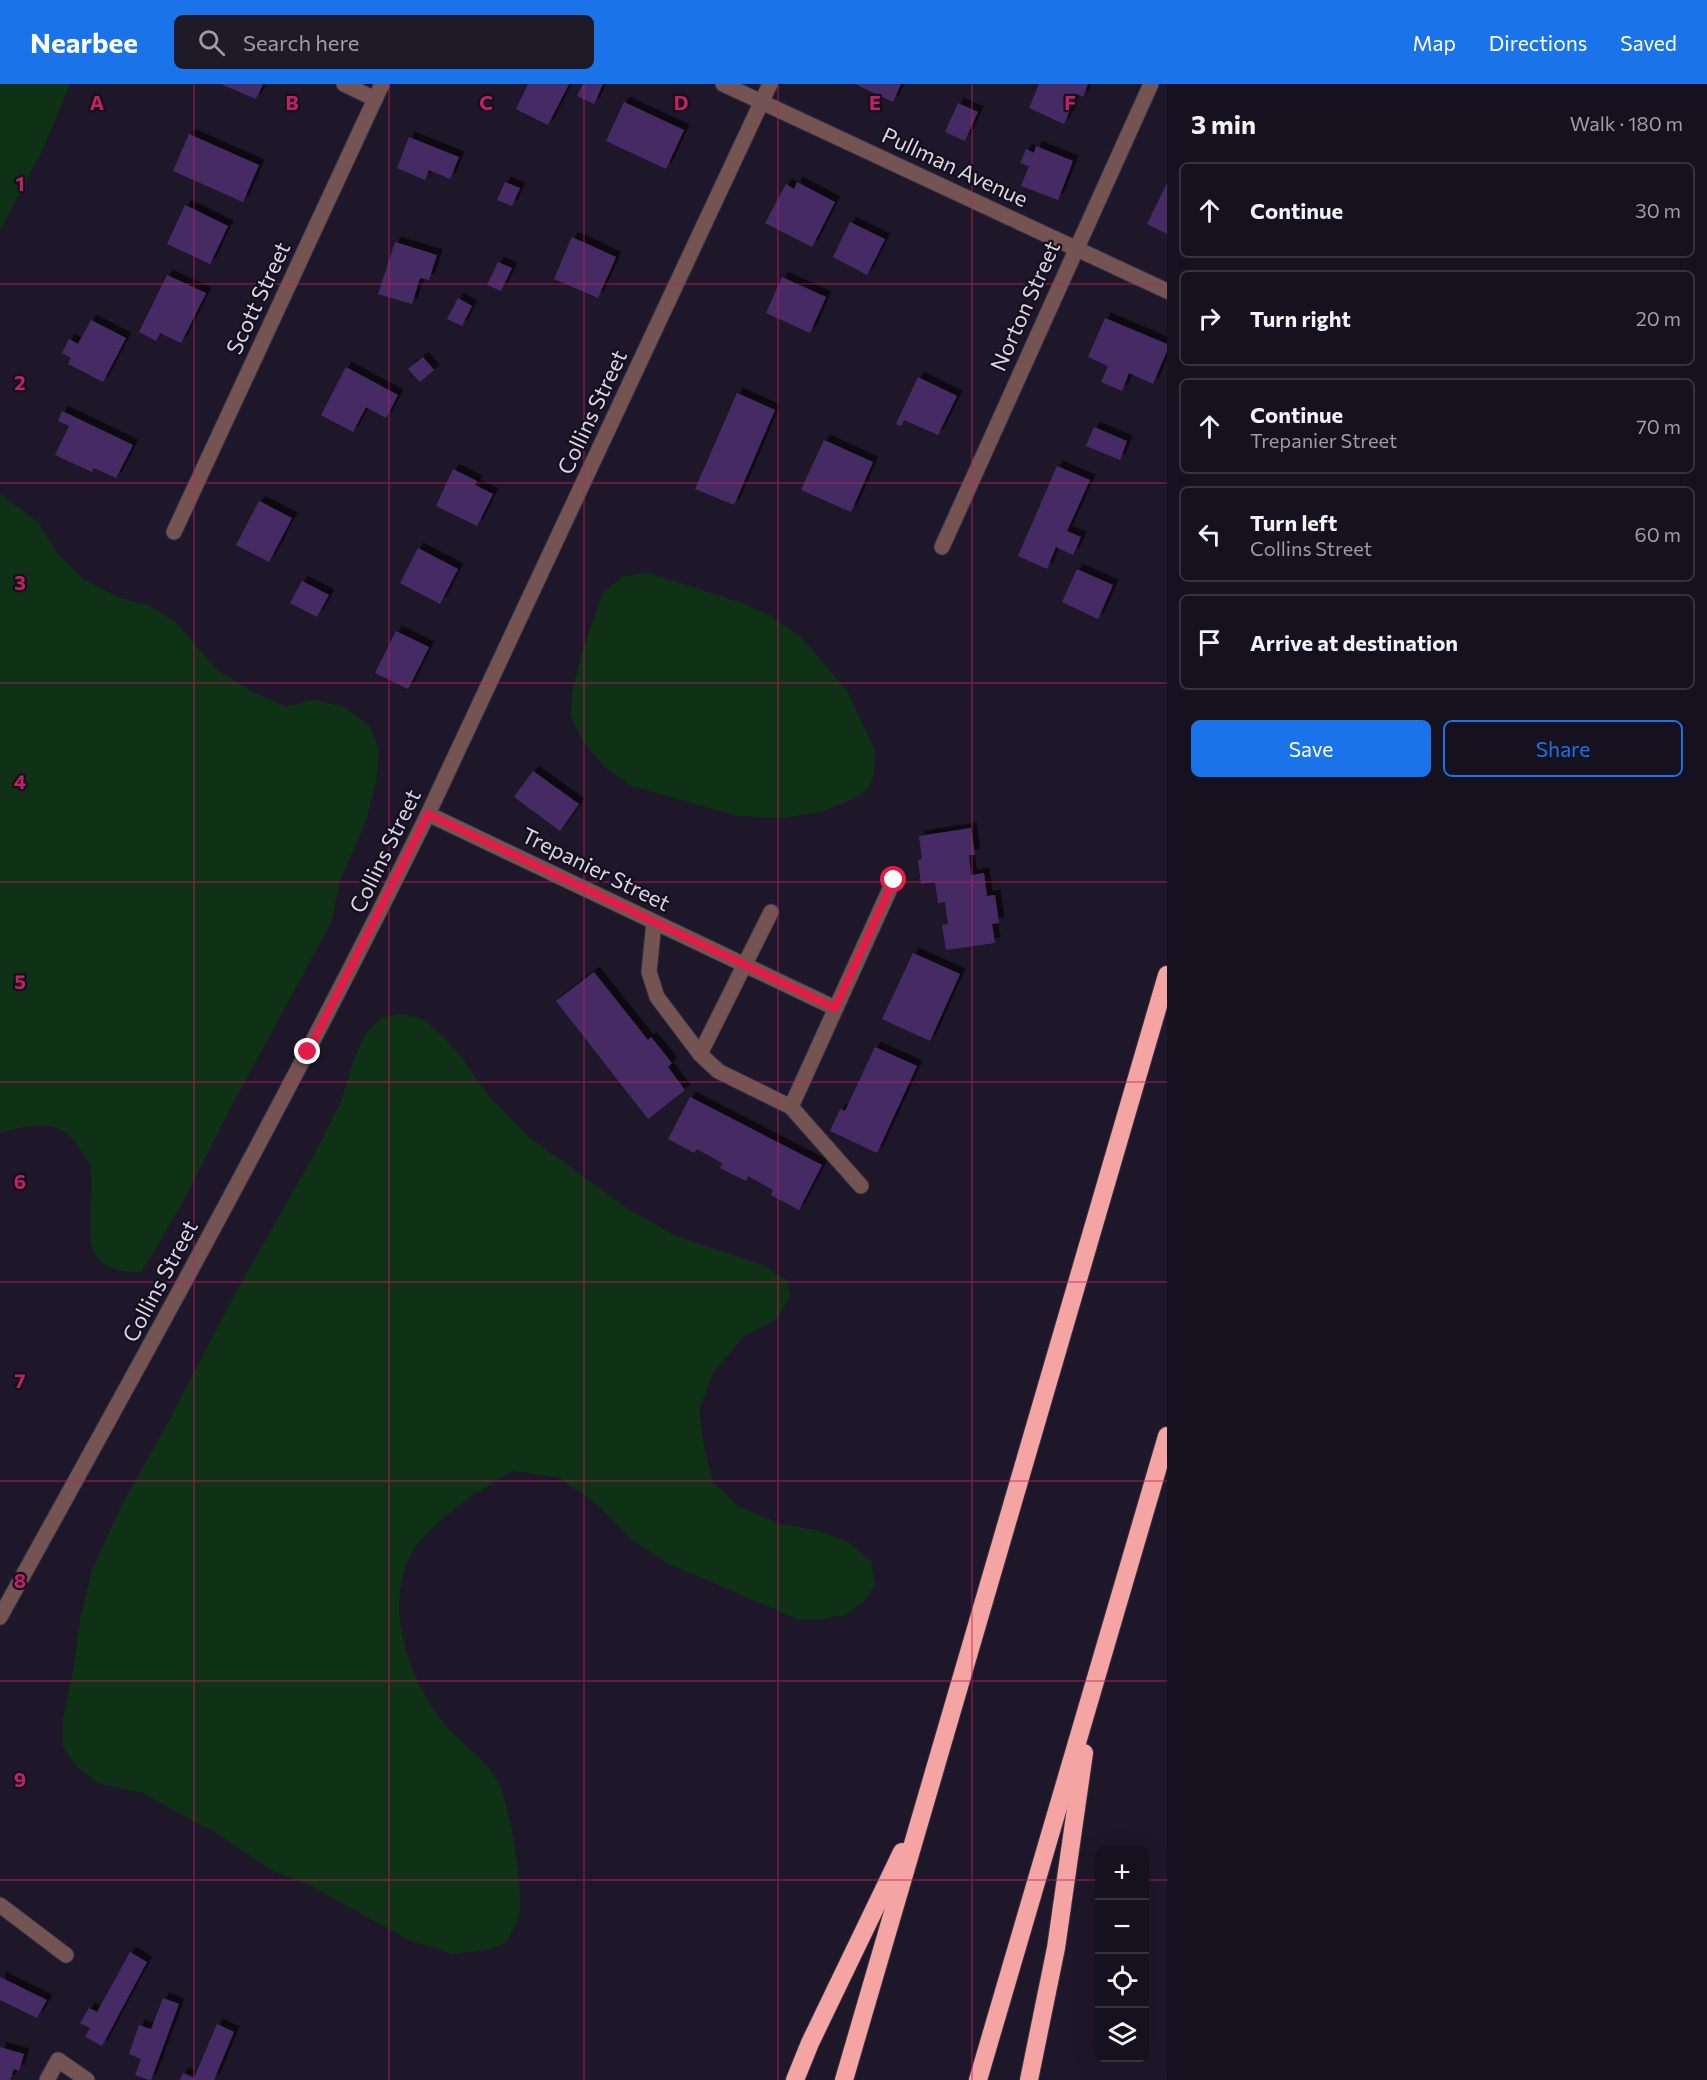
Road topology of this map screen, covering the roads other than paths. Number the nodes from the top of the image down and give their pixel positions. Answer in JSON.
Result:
{"nodes":[{"id":1,"x":344,"y":84,"type":"edge"},
{"id":2,"x":382,"y":84,"type":"edge"},
{"id":3,"x":723,"y":84,"type":"edge"},
{"id":4,"x":770,"y":84,"type":"edge"},
{"id":5,"x":1152,"y":84,"type":"edge"},
{"id":6,"x":375,"y":99,"type":"junction"},
{"id":7,"x":762,"y":102,"type":"junction"},
{"id":8,"x":1076,"y":249,"type":"junction"},
{"id":9,"x":1167,"y":291,"type":"edge"},
{"id":10,"x":174,"y":532,"type":"dead end"},
{"id":11,"x":942,"y":547,"type":"dead end"},
{"id":12,"x":428,"y":814,"type":"junction"},
{"id":13,"x":894,"y":880,"type":"dead end"},
{"id":14,"x":771,"y":912,"type":"dead end"},
{"id":15,"x":654,"y":922,"type":"junction"},
{"id":16,"x":744,"y":965,"type":"junction"},
{"id":17,"x":1167,"y":975,"type":"edge"},
{"id":18,"x":835,"y":1008,"type":"junction"},
{"id":19,"x":700,"y":1054,"type":"junction"},
{"id":20,"x":791,"y":1107,"type":"junction"},
{"id":21,"x":861,"y":1186,"type":"dead end"},
{"id":22,"x":1167,"y":1436,"type":"edge"},
{"id":23,"x":0,"y":1617,"type":"edge"},
{"id":24,"x":1093,"y":1691,"type":"junction"},
{"id":25,"x":926,"y":1802,"type":"junction"},
{"id":26,"x":0,"y":1905,"type":"edge"},
{"id":27,"x":66,"y":1954,"type":"dead end"},
{"id":28,"x":47,"y":2080,"type":"edge"},
{"id":29,"x":87,"y":2080,"type":"edge"},
{"id":30,"x":795,"y":2080,"type":"edge"},
{"id":31,"x":844,"y":2080,"type":"edge"},
{"id":32,"x":978,"y":2080,"type":"edge"},
{"id":33,"x":1029,"y":2080,"type":"edge"}],
"edges":[{"from":1,"to":6,"type":"street"},
{"from":2,"to":6,"type":"street","name":"Scott Street"},
{"from":3,"to":7,"type":"street","name":"Pullman Avenue"},
{"from":4,"to":7,"type":"street","name":"Collins Street"},
{"from":5,"to":8,"type":"street","name":"Norton Street"},
{"from":6,"to":10,"type":"street","name":"Scott Street"},
{"from":7,"to":8,"type":"street","name":"Pullman Avenue"},
{"from":7,"to":12,"type":"street","name":"Collins Street"},
{"from":8,"to":9,"type":"street","name":"Pullman Avenue"},
{"from":8,"to":11,"type":"street","name":"Norton Street"},
{"from":12,"to":15,"type":"street","name":"Trepanier Street"},
{"from":12,"to":23,"type":"street","name":"Collins Street"},
{"from":13,"to":18,"type":"street"},
{"from":14,"to":16,"type":"street"},
{"from":15,"to":16,"type":"street","name":"Trepanier Street"},
{"from":15,"to":19,"type":"street"},
{"from":16,"to":18,"type":"street","name":"Trepanier Street"},
{"from":16,"to":19,"type":"street"},
{"from":17,"to":25,"type":"highway"},
{"from":18,"to":20,"type":"street"},
{"from":19,"to":20,"type":"street"},
{"from":20,"to":21,"type":"street"},
{"from":22,"to":24,"type":"highway"},
{"from":24,"to":32,"type":"highway"},
{"from":24,"to":33,"type":"highway"},
{"from":25,"to":30,"type":"highway"},
{"from":25,"to":31,"type":"highway"},
{"from":26,"to":27,"type":"street"},
{"from":28,"to":29,"type":"street"}]}
